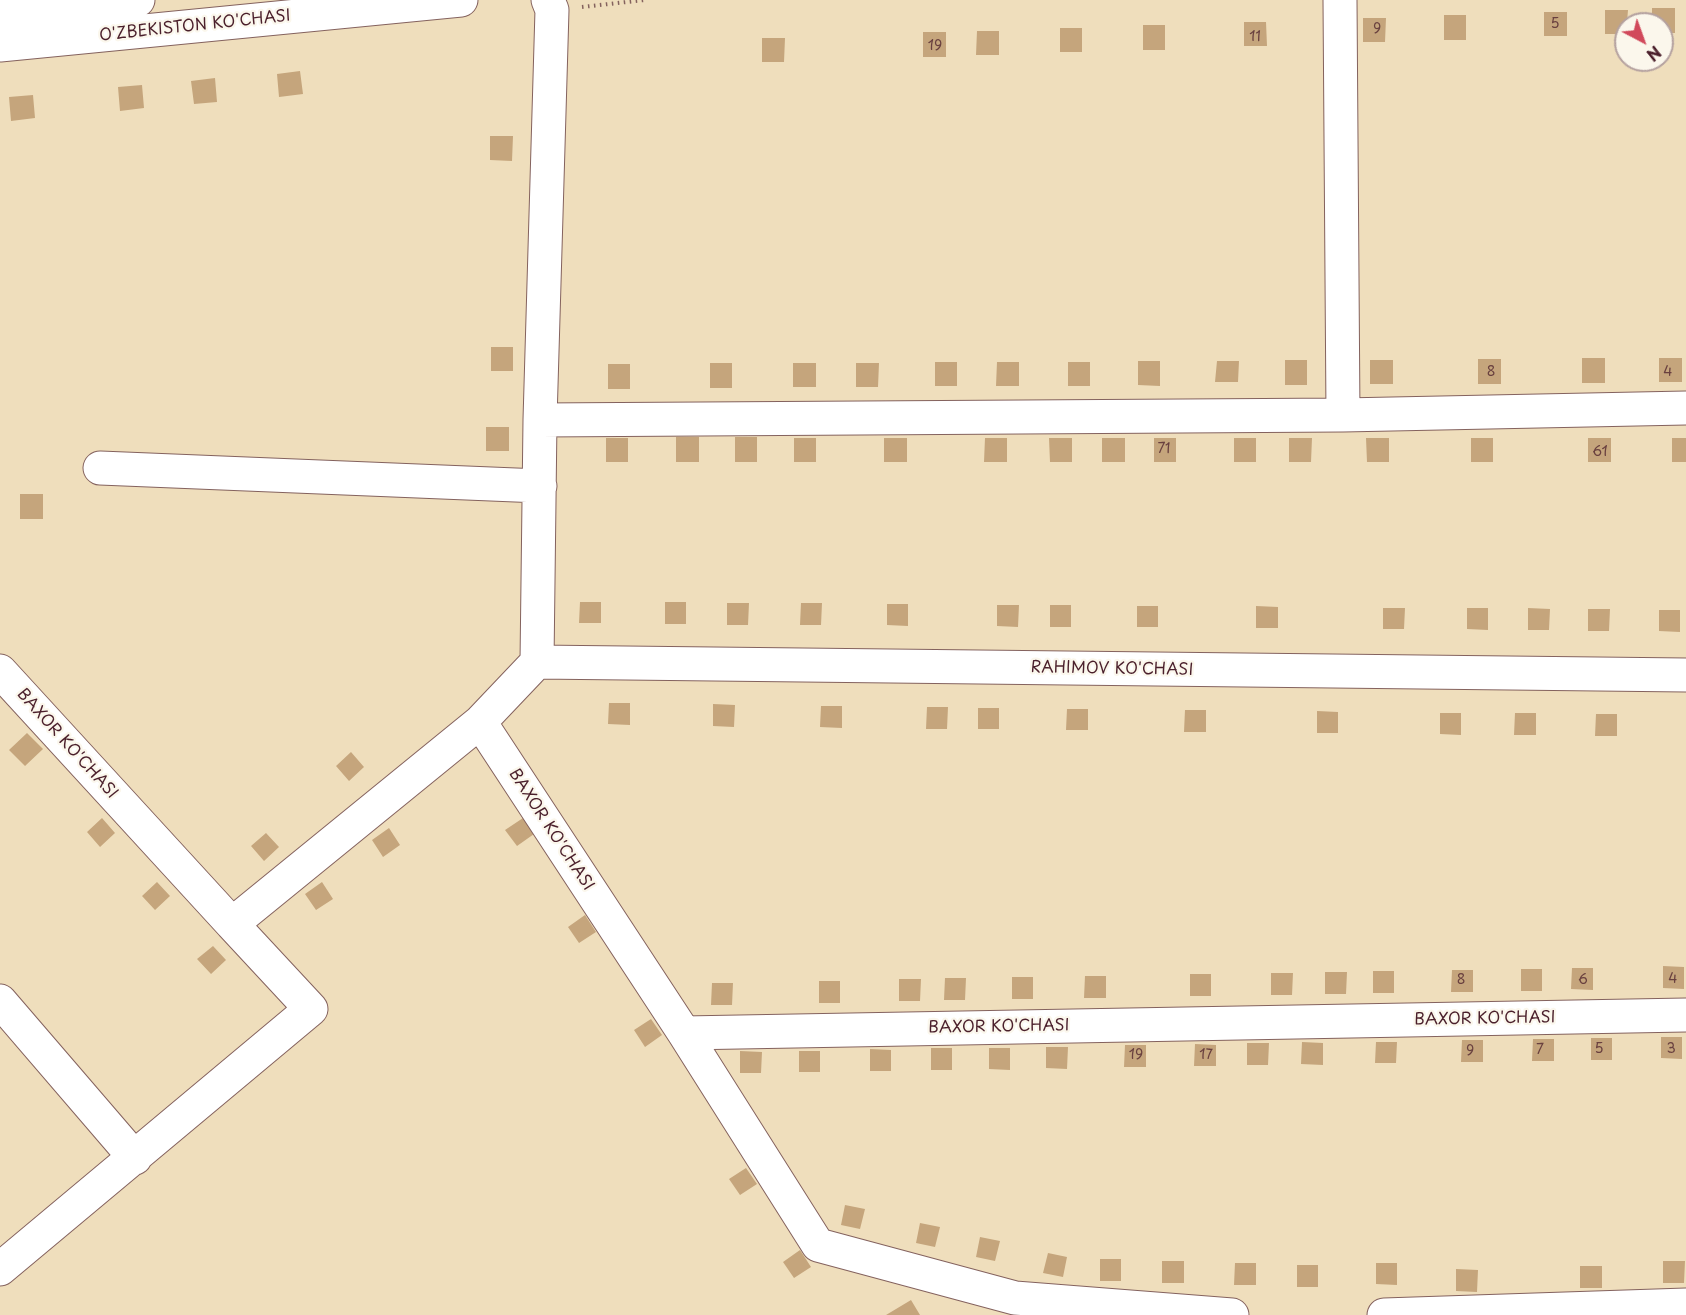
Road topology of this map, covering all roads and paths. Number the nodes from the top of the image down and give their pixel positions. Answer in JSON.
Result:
{"nodes":[{"id":1,"x":138,"y":0,"type":"edge"},
{"id":2,"x":461,"y":0,"type":"edge"},
{"id":3,"x":645,"y":0,"type":"edge"},
{"id":4,"x":1341,"y":0,"type":"edge"},
{"id":5,"x":550,"y":5,"type":"edge"},
{"id":6,"x":0,"y":14,"type":"edge"},
{"id":7,"x":0,"y":45,"type":"edge"},
{"id":8,"x":1686,"y":408,"type":"edge"},
{"id":9,"x":1343,"y":415,"type":"junction"},
{"id":10,"x":540,"y":420,"type":"junction"},
{"id":11,"x":100,"y":468,"type":"dead end"},
{"id":12,"x":540,"y":486,"type":"junction"},
{"id":13,"x":537,"y":662,"type":"junction"},
{"id":14,"x":0,"y":671,"type":"edge"},
{"id":15,"x":1686,"y":675,"type":"edge"},
{"id":16,"x":480,"y":722,"type":"junction"},
{"id":17,"x":232,"y":924,"type":"junction"},
{"id":18,"x":0,"y":1001,"type":"edge"},
{"id":19,"x":1686,"y":1015,"type":"edge"},
{"id":20,"x":684,"y":1033,"type":"junction"},
{"id":21,"x":135,"y":1158,"type":"junction"},
{"id":22,"x":0,"y":1269,"type":"edge"},
{"id":23,"x":1686,"y":1305,"type":"edge"},
{"id":24,"x":1019,"y":1306,"type":"edge"},
{"id":25,"x":1232,"y":1315,"type":"edge"},
{"id":26,"x":1384,"y":1315,"type":"edge"}],
"edges":[{"from":1,"to":6,"type":"street","name":"O'ZBEKISTON KO'CHASI"},
{"from":2,"to":7,"type":"street","name":"O'ZBEKISTON KO'CHASI"},
{"from":3,"to":5,"type":"path"},
{"from":4,"to":9,"type":"street"},
{"from":5,"to":10,"type":"street"},
{"from":8,"to":9,"type":"street"},
{"from":9,"to":10,"type":"street"},
{"from":10,"to":12,"type":"street"},
{"from":11,"to":12,"type":"street"},
{"from":12,"to":13,"type":"street"},
{"from":13,"to":15,"type":"street","name":"RAHIMOV KO'CHASI"},
{"from":13,"to":16,"type":"street"},
{"from":14,"to":17,"type":"street","name":"BAXOR KO'CHASI"},
{"from":16,"to":17,"type":"street"},
{"from":16,"to":20,"type":"street","name":"BAXOR KO'CHASI"},
{"from":17,"to":21,"type":"street","name":"BAXOR KO'CHASI"},
{"from":18,"to":21,"type":"street"},
{"from":19,"to":20,"type":"street","name":"BAXOR KO'CHASI"},
{"from":20,"to":24,"type":"street"},
{"from":21,"to":22,"type":"street"},
{"from":23,"to":26,"type":"street"},
{"from":24,"to":25,"type":"street"}]}
